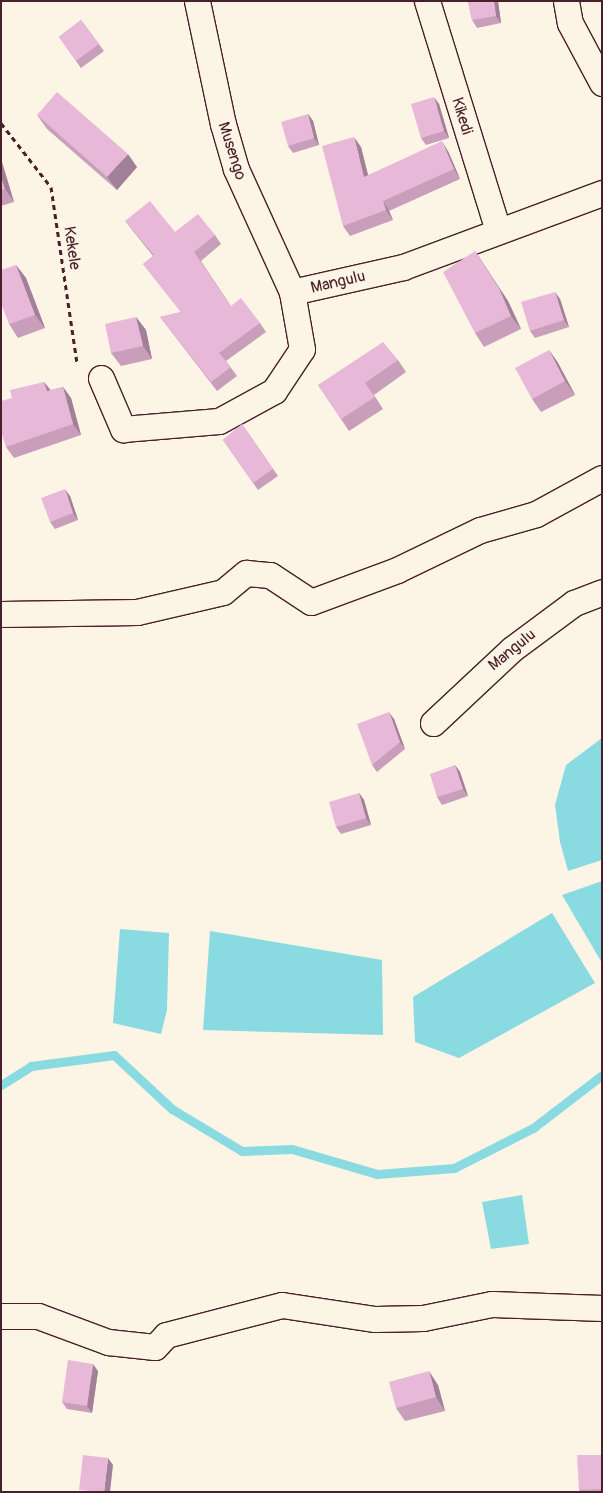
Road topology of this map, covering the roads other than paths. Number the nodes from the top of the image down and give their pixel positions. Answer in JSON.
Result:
{"nodes":[{"id":1,"x":197,"y":1,"type":"edge"},
{"id":2,"x":426,"y":1,"type":"edge"},
{"id":3,"x":566,"y":1,"type":"edge"},
{"id":4,"x":602,"y":83,"type":"edge"},
{"id":5,"x":602,"y":193,"type":"edge"},
{"id":6,"x":498,"y":230,"type":"junction"},
{"id":7,"x":292,"y":292,"type":"junction"},
{"id":8,"x":101,"y":378,"type":"road end"},
{"id":9,"x":602,"y":478,"type":"edge"},
{"id":10,"x":602,"y":592,"type":"edge"},
{"id":11,"x":1,"y":614,"type":"edge"},
{"id":12,"x":433,"y":723,"type":"dead end"},
{"id":13,"x":602,"y":1308,"type":"edge"},
{"id":14,"x":1,"y":1316,"type":"edge"}],
"edges":[{"from":1,"to":7,"type":"street","name":"Musengo"},
{"from":2,"to":6,"type":"street","name":"Kikedi"},
{"from":3,"to":4,"type":"street"},
{"from":5,"to":6,"type":"street","name":"Mangulu"},
{"from":6,"to":7,"type":"street","name":"Mangulu"},
{"from":7,"to":8,"type":"street","name":"Mangulu"},
{"from":9,"to":11,"type":"street"},
{"from":10,"to":12,"type":"street","name":"Mangulu"},
{"from":13,"to":14,"type":"street"}]}
